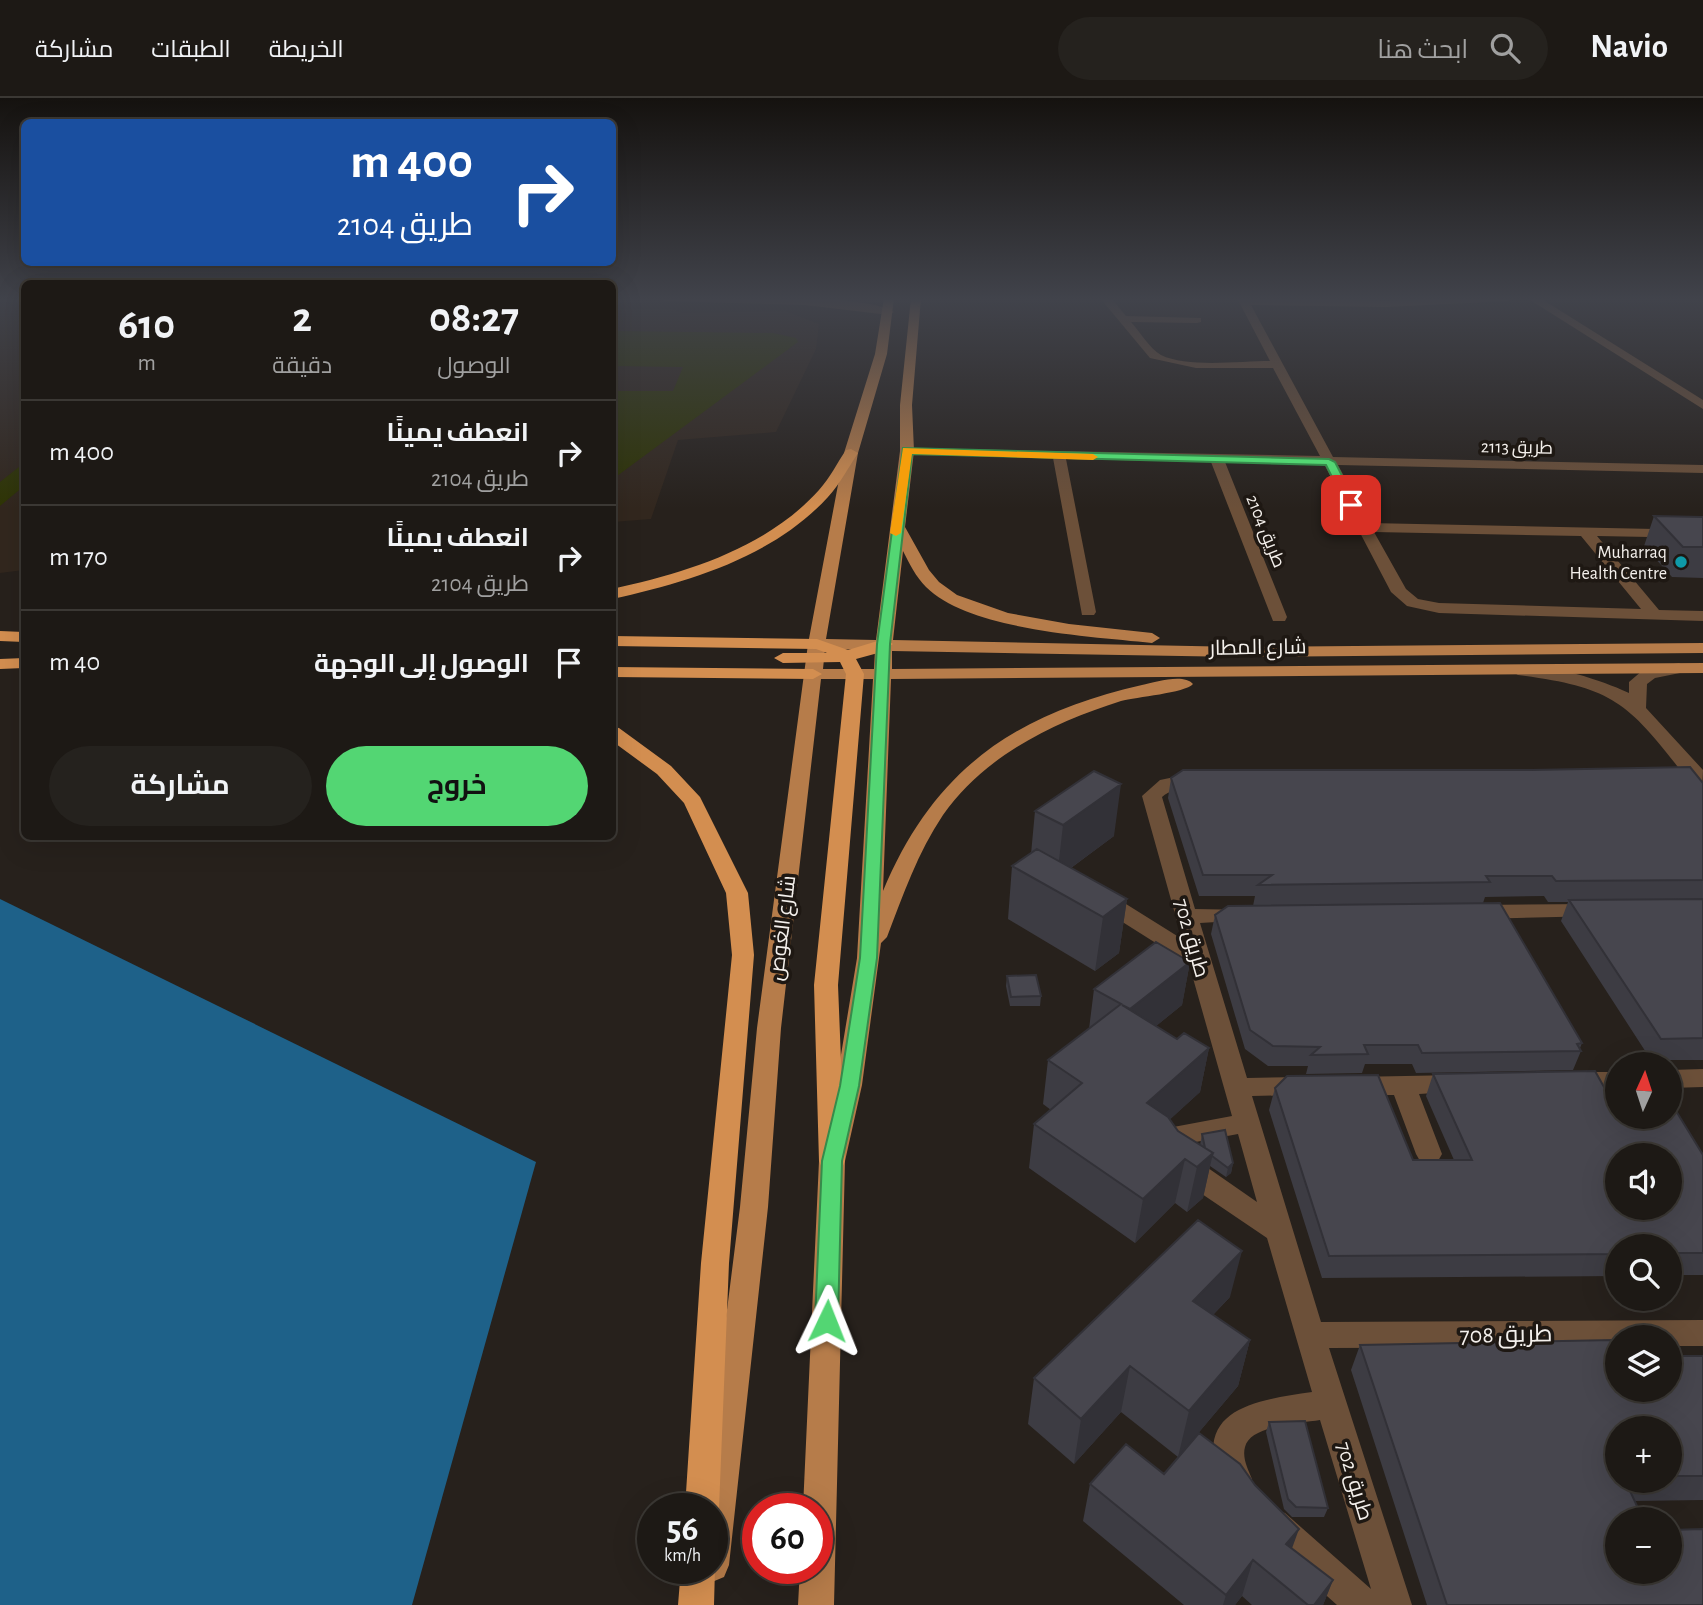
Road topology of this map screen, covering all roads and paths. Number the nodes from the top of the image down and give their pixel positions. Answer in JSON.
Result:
{"nodes":[{"id":1,"x":877,"y":368,"type":"edge"},
{"id":2,"x":899,"y":368,"type":"edge"},
{"id":3,"x":909,"y":368,"type":"edge"},
{"id":4,"x":1280,"y":368,"type":"edge"},
{"id":5,"x":1644,"y":368,"type":"edge"},
{"id":6,"x":906,"y":405,"type":"junction"},
{"id":7,"x":1703,"y":405,"type":"edge"},
{"id":8,"x":907,"y":451,"type":"junction"},
{"id":9,"x":851,"y":453,"type":"junction"},
{"id":10,"x":1059,"y":456,"type":"junction"},
{"id":11,"x":1217,"y":459,"type":"junction"},
{"id":12,"x":1329,"y":462,"type":"junction"},
{"id":13,"x":1703,"y":469,"type":"edge"},
{"id":14,"x":897,"y":525,"type":"junction"},
{"id":15,"x":1363,"y":527,"type":"junction"},
{"id":16,"x":1585,"y":531,"type":"junction"},
{"id":17,"x":1703,"y":534,"type":"edge"},
{"id":18,"x":616,"y":593,"type":"edge"},
{"id":19,"x":1088,"y":612,"type":"dead end"},
{"id":20,"x":1659,"y":613,"type":"junction"},
{"id":21,"x":1703,"y":614,"type":"edge"},
{"id":22,"x":1279,"y":617,"type":"dead end"},
{"id":23,"x":21,"y":635,"type":"edge"},
{"id":24,"x":1,"y":636,"type":"edge"},
{"id":25,"x":616,"y":641,"type":"edge"},
{"id":26,"x":884,"y":644,"type":"junction"},
{"id":27,"x":1703,"y":648,"type":"edge"},
{"id":28,"x":1241,"y":652,"type":"junction"},
{"id":29,"x":616,"y":655,"type":"edge"},
{"id":30,"x":815,"y":659,"type":"junction"},
{"id":31,"x":21,"y":663,"type":"edge"},
{"id":32,"x":0,"y":664,"type":"edge"},
{"id":33,"x":851,"y":665,"type":"junction"},
{"id":34,"x":1340,"y":668,"type":"junction"},
{"id":35,"x":1509,"y":668,"type":"junction"},
{"id":36,"x":1679,"y":668,"type":"junction"},
{"id":37,"x":1703,"y":668,"type":"edge"},
{"id":38,"x":616,"y":672,"type":"edge"},
{"id":39,"x":883,"y":674,"type":"junction"},
{"id":40,"x":1637,"y":708,"type":"junction"},
{"id":41,"x":616,"y":735,"type":"edge"},
{"id":42,"x":1644,"y":778,"type":"edge"},
{"id":43,"x":1700,"y":780,"type":"edge"},
{"id":44,"x":1215,"y":781,"type":"edge"},
{"id":45,"x":1097,"y":896,"type":"edge"},
{"id":46,"x":1610,"y":911,"type":"edge"},
{"id":47,"x":1458,"y":912,"type":"edge"},
{"id":48,"x":1263,"y":915,"type":"edge"},
{"id":49,"x":1186,"y":916,"type":"junction"},
{"id":50,"x":869,"y":958,"type":"junction"},
{"id":51,"x":1198,"y":959,"type":"junction"},
{"id":52,"x":1703,"y":1078,"type":"edge"},
{"id":53,"x":1682,"y":1079,"type":"edge"},
{"id":54,"x":1605,"y":1081,"type":"edge"},
{"id":55,"x":1548,"y":1082,"type":"edge"},
{"id":56,"x":1481,"y":1083,"type":"edge"},
{"id":57,"x":1403,"y":1085,"type":"junction"},
{"id":58,"x":1235,"y":1087,"type":"junction"},
{"id":59,"x":1246,"y":1124,"type":"junction"},
{"id":60,"x":1429,"y":1154,"type":"dead end"},
{"id":61,"x":832,"y":1161,"type":"junction"},
{"id":62,"x":1279,"y":1231,"type":"junction"},
{"id":63,"x":1703,"y":1333,"type":"edge"},
{"id":64,"x":1310,"y":1335,"type":"junction"},
{"id":65,"x":1331,"y":1404,"type":"junction"},
{"id":66,"x":703,"y":1493,"type":"edge"},
{"id":67,"x":721,"y":1493,"type":"edge"},
{"id":68,"x":697,"y":1584,"type":"edge"},
{"id":69,"x":710,"y":1584,"type":"edge"},
{"id":70,"x":696,"y":1605,"type":"edge"},
{"id":71,"x":708,"y":1605,"type":"edge"},
{"id":72,"x":816,"y":1605,"type":"edge"},
{"id":73,"x":1363,"y":1605,"type":"edge"},
{"id":74,"x":1394,"y":1605,"type":"edge"}],
"edges":[{"from":1,"to":9,"type":"main road","name":"شارع الغوص"},
{"from":2,"to":6,"type":"main road"},
{"from":3,"to":6,"type":"main road"},
{"from":4,"to":12,"type":"street"},
{"from":5,"to":7,"type":"street"},
{"from":6,"to":8,"type":"main road"},
{"from":8,"to":10,"type":"street","name":"طريق 2104"},
{"from":8,"to":14,"type":"main road"},
{"from":9,"to":18,"type":"highway"},
{"from":9,"to":30,"type":"main road","name":"شارع الغوص"},
{"from":10,"to":11,"type":"street","name":"طريق 2104"},
{"from":10,"to":19,"type":"street"},
{"from":11,"to":12,"type":"street","name":"طريق 2104"},
{"from":11,"to":22,"type":"street","name":"طريق 2104"},
{"from":12,"to":13,"type":"street","name":"طريق 2113"},
{"from":12,"to":15,"type":"street"},
{"from":14,"to":26,"type":"main road"},
{"from":14,"to":28,"type":"main road"},
{"from":15,"to":16,"type":"street"},
{"from":15,"to":20,"type":"street"},
{"from":16,"to":17,"type":"street"},
{"from":16,"to":20,"type":"street"},
{"from":20,"to":21,"type":"street"},
{"from":23,"to":24,"type":"highway"},
{"from":25,"to":30,"type":"highway"},
{"from":26,"to":28,"type":"main road","name":"شارع المطار"},
{"from":26,"to":30,"type":"main road","name":"شارع المطار"},
{"from":26,"to":33,"type":"highway"},
{"from":26,"to":39,"type":"main road"},
{"from":27,"to":28,"type":"main road","name":"شارع المطار"},
{"from":29,"to":30,"type":"highway"},
{"from":30,"to":33,"type":"main road","name":"شارع المطار"},
{"from":30,"to":33,"type":"highway"},
{"from":30,"to":38,"type":"highway"},
{"from":30,"to":67,"type":"main road","name":"شارع الغوص"},
{"from":31,"to":32,"type":"highway"},
{"from":33,"to":39,"type":"main road","name":"شارع المطار"},
{"from":33,"to":61,"type":"highway"},
{"from":34,"to":35,"type":"main road","name":"شارع المطار"},
{"from":34,"to":39,"type":"main road","name":"شارع المطار"},
{"from":34,"to":50,"type":"main road"},
{"from":35,"to":36,"type":"main road","name":"شارع المطار"},
{"from":35,"to":40,"type":"street"},
{"from":36,"to":37,"type":"main road","name":"شارع المطار"},
{"from":36,"to":40,"type":"street"},
{"from":39,"to":50,"type":"main road"},
{"from":40,"to":43,"type":"street"},
{"from":41,"to":66,"type":"highway"},
{"from":42,"to":43,"type":"street"},
{"from":44,"to":49,"type":"street","name":"طريق 702"},
{"from":45,"to":51,"type":"street"},
{"from":46,"to":47,"type":"street"},
{"from":48,"to":49,"type":"street"},
{"from":49,"to":51,"type":"street","name":"طريق 702"},
{"from":50,"to":61,"type":"main road"},
{"from":51,"to":58,"type":"street","name":"طريق 702"},
{"from":52,"to":53,"type":"street"},
{"from":54,"to":55,"type":"street"},
{"from":56,"to":57,"type":"street"},
{"from":57,"to":58,"type":"street"},
{"from":57,"to":60,"type":"street"},
{"from":58,"to":59,"type":"street","name":"طريق 702"},
{"from":59,"to":62,"type":"street","name":"طريق 702"},
{"from":59,"to":62,"type":"street"},
{"from":61,"to":72,"type":"main road"},
{"from":62,"to":64,"type":"street","name":"طريق 702"},
{"from":63,"to":64,"type":"street","name":"طريق 708"},
{"from":64,"to":65,"type":"street","name":"طريق 702"},
{"from":65,"to":73,"type":"street"},
{"from":65,"to":74,"type":"street","name":"طريق 702"},
{"from":68,"to":70,"type":"highway"},
{"from":69,"to":71,"type":"main road","name":"شارع الغوص"}]}
